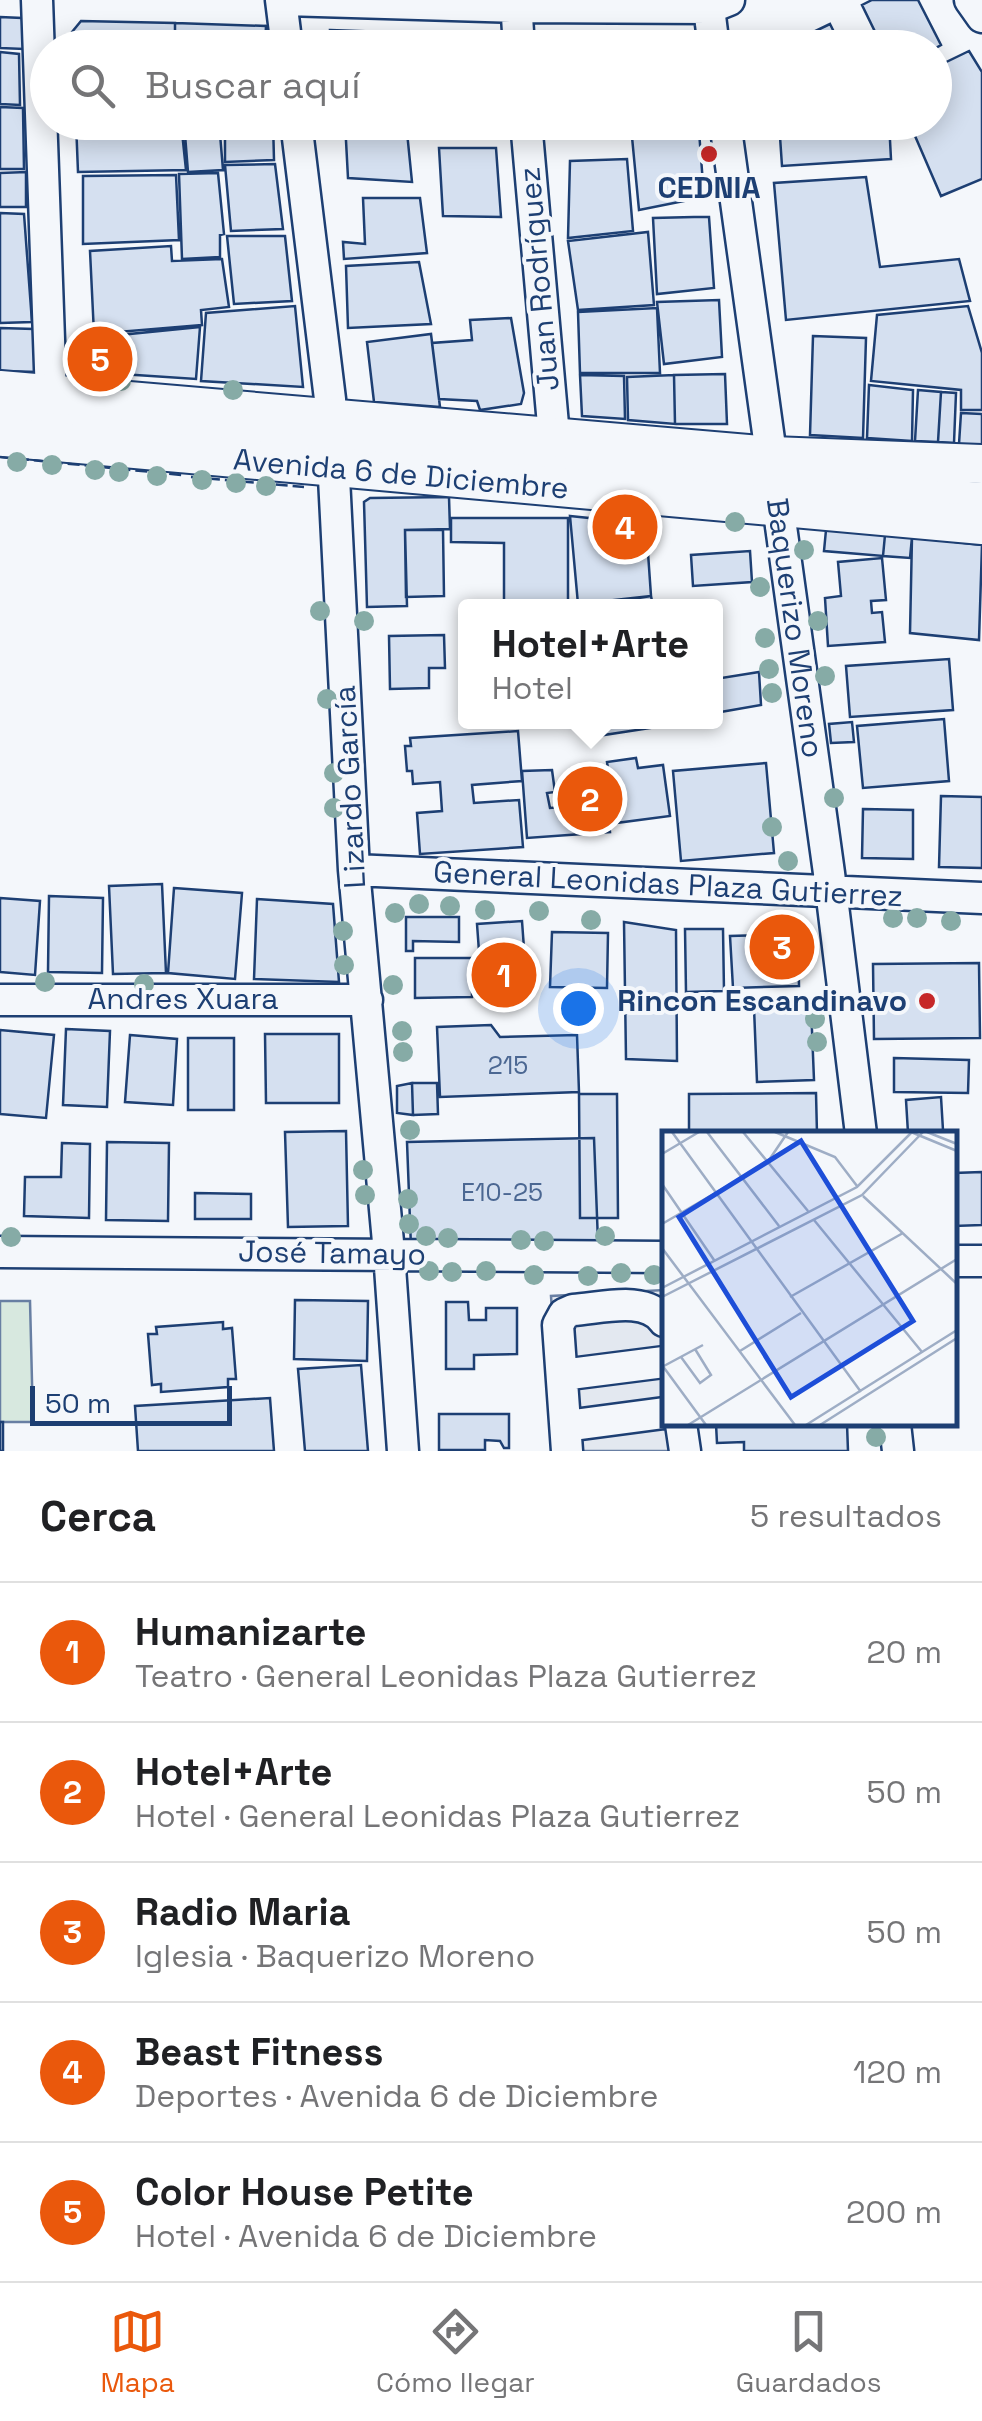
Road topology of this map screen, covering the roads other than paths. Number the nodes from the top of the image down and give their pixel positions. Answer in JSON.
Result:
{"nodes":[{"id":1,"x":37,"y":0,"type":"edge"},
{"id":2,"x":283,"y":0,"type":"edge"},
{"id":3,"x":970,"y":0,"type":"edge"},
{"id":4,"x":715,"y":3,"type":"edge"},
{"id":5,"x":516,"y":4,"type":"edge"},
{"id":6,"x":982,"y":17,"type":"edge"},
{"id":7,"x":38,"y":30,"type":"edge"},
{"id":8,"x":286,"y":30,"type":"edge"},
{"id":9,"x":518,"y":30,"type":"edge"},
{"id":10,"x":714,"y":30,"type":"edge"},
{"id":11,"x":42,"y":140,"type":"edge"},
{"id":12,"x":298,"y":140,"type":"edge"},
{"id":13,"x":528,"y":140,"type":"edge"},
{"id":14,"x":727,"y":140,"type":"edge"},
{"id":15,"x":0,"y":390,"type":"edge"},
{"id":16,"x":51,"y":396,"type":"junction"},
{"id":17,"x":0,"y":409,"type":"edge"},
{"id":18,"x":554,"y":436,"type":"junction"},
{"id":19,"x":0,"y":437,"type":"edge"},
{"id":20,"x":333,"y":445,"type":"junction"},
{"id":21,"x":982,"y":464,"type":"edge"},
{"id":22,"x":774,"y":482,"type":"junction"},
{"id":23,"x":982,"y":498,"type":"edge"},
{"id":24,"x":982,"y":525,"type":"edge"},
{"id":25,"x":354,"y":870,"type":"junction"},
{"id":26,"x":832,"y":892,"type":"junction"},
{"id":27,"x":982,"y":898,"type":"edge"},
{"id":28,"x":0,"y":1000,"type":"edge"},
{"id":29,"x":367,"y":1000,"type":"junction"},
{"id":30,"x":860,"y":1131,"type":"edge"},
{"id":31,"x":0,"y":1252,"type":"edge"},
{"id":32,"x":389,"y":1254,"type":"junction"},
{"id":33,"x":662,"y":1257,"type":"edge"},
{"id":34,"x":662,"y":1318,"type":"edge"},
{"id":35,"x":662,"y":1362,"type":"edge"},
{"id":36,"x":562,"y":1374,"type":"junction"},
{"id":37,"x":662,"y":1414,"type":"edge"},
{"id":38,"x":681,"y":1426,"type":"edge"},
{"id":39,"x":894,"y":1426,"type":"edge"},
{"id":40,"x":566,"y":1439,"type":"edge"},
{"id":41,"x":403,"y":1451,"type":"edge"},
{"id":42,"x":685,"y":1451,"type":"edge"},
{"id":43,"x":898,"y":1451,"type":"edge"}],
"edges":[{"from":1,"to":7,"type":"street"},
{"from":2,"to":5,"type":"street"},
{"from":2,"to":8,"type":"street"},
{"from":3,"to":6,"type":"street"},
{"from":4,"to":5,"type":"street"},
{"from":4,"to":10,"type":"street"},
{"from":5,"to":9,"type":"street"},
{"from":11,"to":16,"type":"street"},
{"from":12,"to":20,"type":"street","name":"Lizardo García"},
{"from":13,"to":18,"type":"street","name":"Juan Rodríguez"},
{"from":14,"to":22,"type":"street","name":"Baquerizo Moreno"},
{"from":15,"to":16,"type":"main road","name":"Avenida 6 de Diciembre"},
{"from":16,"to":20,"type":"main road","name":"Avenida 6 de Diciembre"},
{"from":17,"to":20,"type":"street"},
{"from":18,"to":20,"type":"main road","name":"Avenida 6 de Diciembre"},
{"from":18,"to":22,"type":"main road","name":"Avenida 6 de Diciembre"},
{"from":19,"to":20,"type":"main road","name":"Avenida 6 de Diciembre"},
{"from":20,"to":22,"type":"main road","name":"Avenida 6 de Diciembre"},
{"from":20,"to":25,"type":"street","name":"Lizardo García"},
{"from":21,"to":22,"type":"main road","name":"Avenida 6 de Diciembre"},
{"from":22,"to":23,"type":"street"},
{"from":22,"to":24,"type":"main road","name":"Avenida 6 de Diciembre"},
{"from":22,"to":26,"type":"street","name":"Baquerizo Moreno"},
{"from":25,"to":26,"type":"street","name":"General Leonidas Plaza Gutierrez"},
{"from":25,"to":29,"type":"street","name":"Lizardo García"},
{"from":26,"to":27,"type":"street","name":"General Leonidas Plaza Gutierrez"},
{"from":26,"to":30,"type":"street","name":"Baquerizo Moreno"},
{"from":28,"to":29,"type":"street","name":"Andres Xuara"},
{"from":29,"to":32,"type":"street","name":"Lizardo García"},
{"from":31,"to":32,"type":"street","name":"José Tamayo"},
{"from":32,"to":33,"type":"street","name":"José Tamayo"},
{"from":32,"to":41,"type":"street","name":"Lizardo García"},
{"from":34,"to":36,"type":"street"},
{"from":35,"to":36,"type":"street"},
{"from":36,"to":40,"type":"street"},
{"from":37,"to":40,"type":"street"},
{"from":38,"to":42,"type":"street"},
{"from":39,"to":43,"type":"street"}]}
